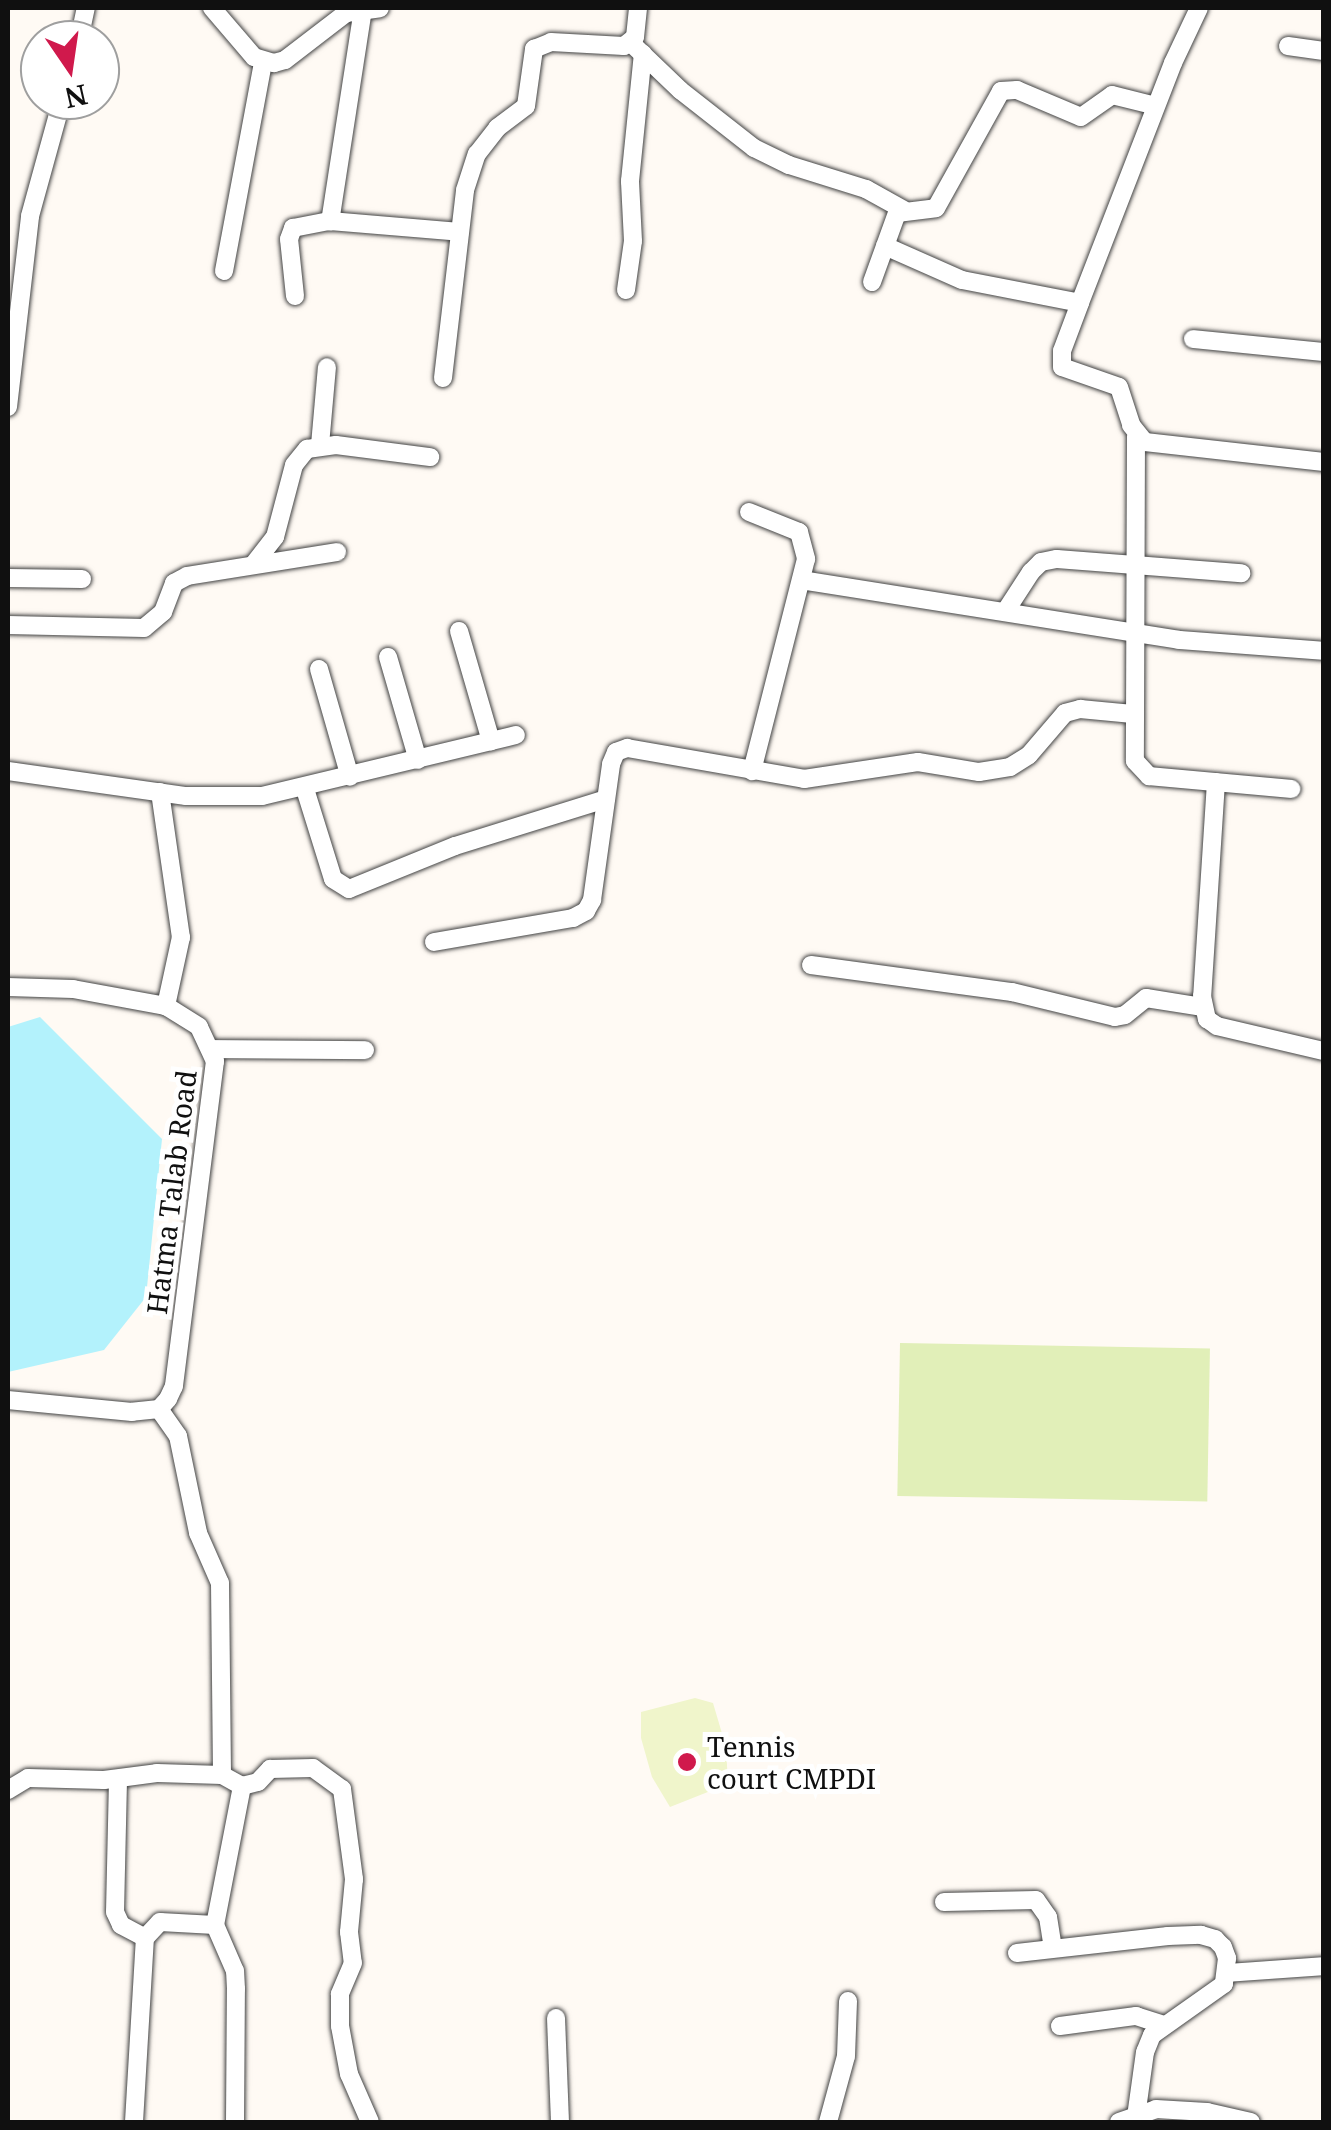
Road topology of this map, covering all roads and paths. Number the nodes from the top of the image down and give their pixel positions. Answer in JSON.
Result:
{"nodes":[{"id":1,"x":212,"y":8,"type":"edge"},
{"id":2,"x":372,"y":8,"type":"edge"},
{"id":3,"x":638,"y":8,"type":"edge"},
{"id":4,"x":1199,"y":8,"type":"edge"},
{"id":5,"x":1288,"y":46,"type":"dead end"},
{"id":6,"x":637,"y":48,"type":"junction"},
{"id":7,"x":1324,"y":50,"type":"edge"},
{"id":8,"x":263,"y":62,"type":"junction"},
{"id":9,"x":1156,"y":106,"type":"junction"},
{"id":10,"x":57,"y":120,"type":"edge"},
{"id":11,"x":904,"y":210,"type":"junction"},
{"id":12,"x":330,"y":221,"type":"junction"},
{"id":13,"x":27,"y":232,"type":"junction"},
{"id":14,"x":460,"y":232,"type":"junction"},
{"id":15,"x":8,"y":233,"type":"edge"},
{"id":16,"x":885,"y":246,"type":"junction"},
{"id":17,"x":224,"y":271,"type":"dead end"},
{"id":18,"x":872,"y":282,"type":"dead end"},
{"id":19,"x":626,"y":290,"type":"dead end"},
{"id":20,"x":295,"y":296,"type":"dead end"},
{"id":21,"x":1080,"y":303,"type":"junction"},
{"id":22,"x":1193,"y":339,"type":"dead end"},
{"id":23,"x":1324,"y":352,"type":"edge"},
{"id":24,"x":327,"y":367,"type":"dead end"},
{"id":25,"x":443,"y":378,"type":"dead end"},
{"id":26,"x":8,"y":407,"type":"edge"},
{"id":27,"x":1136,"y":436,"type":"junction"},
{"id":28,"x":320,"y":446,"type":"junction"},
{"id":29,"x":430,"y":457,"type":"dead end"},
{"id":30,"x":1324,"y":462,"type":"edge"},
{"id":31,"x":748,"y":512,"type":"dead end"},
{"id":32,"x":338,"y":552,"type":"dead end"},
{"id":33,"x":253,"y":564,"type":"junction"},
{"id":34,"x":1133,"y":565,"type":"junction"},
{"id":35,"x":1240,"y":573,"type":"dead end"},
{"id":36,"x":8,"y":578,"type":"edge"},
{"id":37,"x":82,"y":580,"type":"dead end"},
{"id":38,"x":801,"y":580,"type":"junction"},
{"id":39,"x":1005,"y":612,"type":"junction"},
{"id":40,"x":8,"y":625,"type":"edge"},
{"id":41,"x":458,"y":630,"type":"dead end"},
{"id":42,"x":1132,"y":632,"type":"junction"},
{"id":43,"x":1324,"y":650,"type":"edge"},
{"id":44,"x":388,"y":657,"type":"dead end"},
{"id":45,"x":319,"y":669,"type":"dead end"},
{"id":46,"x":1132,"y":714,"type":"junction"},
{"id":47,"x":516,"y":734,"type":"dead end"},
{"id":48,"x":491,"y":741,"type":"junction"},
{"id":49,"x":418,"y":760,"type":"junction"},
{"id":50,"x":752,"y":771,"type":"junction"},
{"id":51,"x":8,"y":772,"type":"edge"},
{"id":52,"x":350,"y":777,"type":"junction"},
{"id":53,"x":1216,"y":782,"type":"junction"},
{"id":54,"x":1291,"y":788,"type":"dead end"},
{"id":55,"x":305,"y":789,"type":"junction"},
{"id":56,"x":160,"y":792,"type":"junction"},
{"id":57,"x":606,"y":799,"type":"junction"},
{"id":58,"x":434,"y":942,"type":"dead end"},
{"id":59,"x":811,"y":966,"type":"dead end"},
{"id":60,"x":8,"y":988,"type":"edge"},
{"id":61,"x":166,"y":1006,"type":"junction"},
{"id":62,"x":1203,"y":1007,"type":"junction"},
{"id":63,"x":212,"y":1050,"type":"junction"},
{"id":64,"x":366,"y":1050,"type":"dead end"},
{"id":65,"x":1324,"y":1051,"type":"edge"},
{"id":66,"x":8,"y":1400,"type":"edge"},
{"id":67,"x":159,"y":1410,"type":"junction"},
{"id":68,"x":222,"y":1775,"type":"junction"},
{"id":69,"x":118,"y":1780,"type":"junction"},
{"id":70,"x":242,"y":1786,"type":"junction"},
{"id":71,"x":8,"y":1790,"type":"edge"},
{"id":72,"x":944,"y":1902,"type":"dead end"},
{"id":73,"x":215,"y":1925,"type":"junction"},
{"id":74,"x":145,"y":1938,"type":"junction"},
{"id":75,"x":1053,"y":1948,"type":"junction"},
{"id":76,"x":1017,"y":1953,"type":"dead end"},
{"id":77,"x":1324,"y":1966,"type":"edge"},
{"id":78,"x":1227,"y":1974,"type":"junction"},
{"id":79,"x":848,"y":2001,"type":"dead end"},
{"id":80,"x":556,"y":2018,"type":"dead end"},
{"id":81,"x":1163,"y":2025,"type":"junction"},
{"id":82,"x":1060,"y":2026,"type":"dead end"},
{"id":83,"x":1156,"y":2116,"type":"edge"},
{"id":84,"x":1128,"y":2120,"type":"edge"},
{"id":85,"x":134,"y":2122,"type":"edge"},
{"id":86,"x":235,"y":2122,"type":"edge"},
{"id":87,"x":370,"y":2122,"type":"edge"},
{"id":88,"x":560,"y":2122,"type":"edge"},
{"id":89,"x":828,"y":2122,"type":"edge"},
{"id":90,"x":1251,"y":2122,"type":"edge"}],
"edges":[{"from":1,"to":8,"type":"street"},
{"from":2,"to":8,"type":"street"},
{"from":2,"to":12,"type":"street"},
{"from":3,"to":6,"type":"street"},
{"from":4,"to":9,"type":"street"},
{"from":5,"to":7,"type":"street"},
{"from":6,"to":11,"type":"street"},
{"from":6,"to":14,"type":"street"},
{"from":6,"to":19,"type":"street"},
{"from":8,"to":17,"type":"street"},
{"from":9,"to":11,"type":"street"},
{"from":9,"to":21,"type":"street"},
{"from":10,"to":13,"type":"street"},
{"from":11,"to":16,"type":"street"},
{"from":12,"to":14,"type":"street"},
{"from":12,"to":20,"type":"street"},
{"from":13,"to":15,"type":"street"},
{"from":13,"to":26,"type":"street"},
{"from":14,"to":25,"type":"street"},
{"from":16,"to":18,"type":"street"},
{"from":16,"to":21,"type":"street"},
{"from":21,"to":27,"type":"street"},
{"from":22,"to":23,"type":"street"},
{"from":24,"to":28,"type":"street"},
{"from":27,"to":30,"type":"street"},
{"from":27,"to":34,"type":"street"},
{"from":28,"to":29,"type":"street"},
{"from":28,"to":33,"type":"street"},
{"from":31,"to":38,"type":"street"},
{"from":32,"to":33,"type":"street"},
{"from":33,"to":40,"type":"street"},
{"from":34,"to":35,"type":"street"},
{"from":34,"to":39,"type":"street"},
{"from":34,"to":42,"type":"street"},
{"from":36,"to":37,"type":"street"},
{"from":38,"to":39,"type":"street"},
{"from":38,"to":50,"type":"street"},
{"from":39,"to":42,"type":"street"},
{"from":41,"to":48,"type":"street"},
{"from":42,"to":43,"type":"street"},
{"from":42,"to":46,"type":"street"},
{"from":44,"to":49,"type":"street"},
{"from":45,"to":52,"type":"street"},
{"from":46,"to":50,"type":"street"},
{"from":46,"to":53,"type":"street"},
{"from":47,"to":48,"type":"street"},
{"from":48,"to":49,"type":"street"},
{"from":49,"to":52,"type":"street"},
{"from":50,"to":57,"type":"street"},
{"from":51,"to":56,"type":"street"},
{"from":52,"to":55,"type":"street"},
{"from":53,"to":54,"type":"street"},
{"from":53,"to":62,"type":"street"},
{"from":55,"to":56,"type":"street"},
{"from":55,"to":57,"type":"street"},
{"from":56,"to":61,"type":"street"},
{"from":57,"to":58,"type":"street"},
{"from":59,"to":62,"type":"street"},
{"from":60,"to":61,"type":"street","name":"Hatma Talab Road"},
{"from":61,"to":63,"type":"street","name":"Hatma Talab Road"},
{"from":62,"to":65,"type":"street"},
{"from":63,"to":64,"type":"street"},
{"from":63,"to":67,"type":"street","name":"Hatma Talab Road"},
{"from":66,"to":67,"type":"street"},
{"from":67,"to":68,"type":"street"},
{"from":68,"to":69,"type":"street"},
{"from":68,"to":70,"type":"street"},
{"from":69,"to":71,"type":"street"},
{"from":69,"to":74,"type":"street"},
{"from":70,"to":73,"type":"street"},
{"from":70,"to":87,"type":"street"},
{"from":72,"to":75,"type":"street"},
{"from":73,"to":74,"type":"street"},
{"from":73,"to":86,"type":"street"},
{"from":74,"to":85,"type":"street"},
{"from":75,"to":76,"type":"street"},
{"from":75,"to":78,"type":"street"},
{"from":77,"to":78,"type":"street"},
{"from":78,"to":81,"type":"street"},
{"from":79,"to":89,"type":"street"},
{"from":80,"to":88,"type":"street"},
{"from":81,"to":82,"type":"street"},
{"from":81,"to":84,"type":"street"},
{"from":83,"to":84,"type":"street"},
{"from":83,"to":90,"type":"street"}]}
